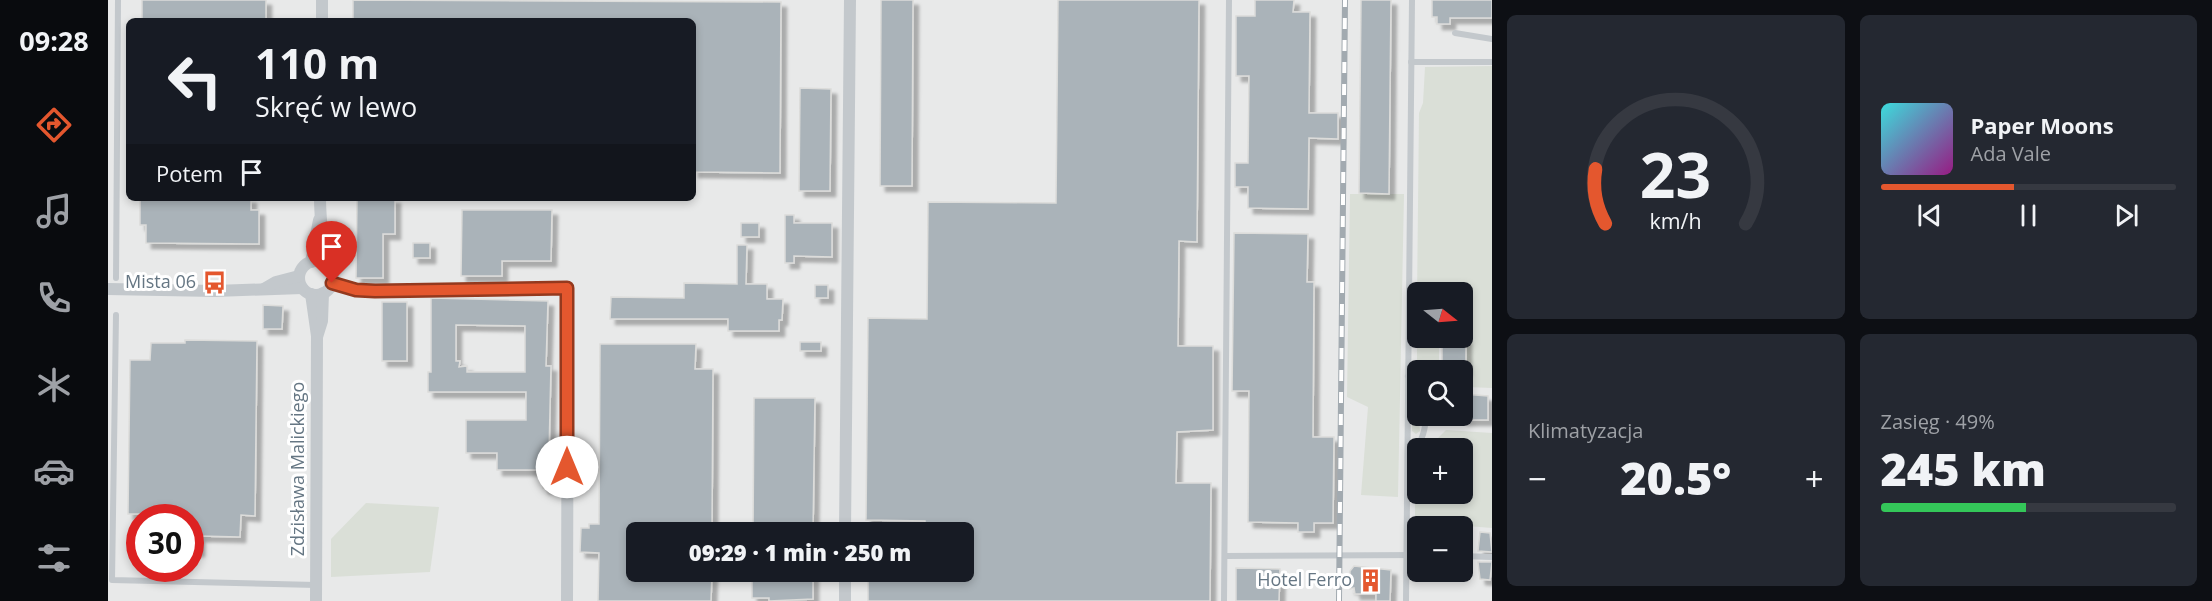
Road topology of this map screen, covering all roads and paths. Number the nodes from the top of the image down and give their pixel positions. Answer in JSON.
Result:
{"nodes":[{"id":1,"x":118,"y":0,"type":"edge"},
{"id":2,"x":322,"y":0,"type":"edge"},
{"id":3,"x":850,"y":0,"type":"edge"},
{"id":4,"x":1229,"y":0,"type":"edge"},
{"id":5,"x":1412,"y":0,"type":"edge"},
{"id":6,"x":322,"y":18,"type":"edge"},
{"id":7,"x":1455,"y":33,"type":"dead end"},
{"id":8,"x":1492,"y":39,"type":"edge"},
{"id":9,"x":1411,"y":62,"type":"junction"},
{"id":10,"x":1492,"y":62,"type":"edge"},
{"id":11,"x":320,"y":201,"type":"edge"},
{"id":12,"x":317,"y":263,"type":"junction"},
{"id":13,"x":332,"y":283,"type":"junction"},
{"id":14,"x":113,"y":285,"type":"edge"},
{"id":15,"x":309,"y":288,"type":"junction"},
{"id":16,"x":116,"y":315,"type":"dead end"},
{"id":17,"x":1408,"y":360,"type":"edge"},
{"id":18,"x":845,"y":522,"type":"edge"},
{"id":19,"x":1407,"y":555,"type":"joint"},
{"id":20,"x":1225,"y":556,"type":"junction"},
{"id":21,"x":1473,"y":556,"type":"edge"},
{"id":22,"x":1492,"y":557,"type":"edge"},
{"id":23,"x":845,"y":582,"type":"edge"},
{"id":24,"x":316,"y":585,"type":"junction"},
{"id":25,"x":316,"y":601,"type":"edge"},
{"id":26,"x":567,"y":601,"type":"edge"},
{"id":27,"x":844,"y":601,"type":"edge"},
{"id":28,"x":1224,"y":601,"type":"edge"},
{"id":29,"x":1406,"y":601,"type":"edge"}],
"edges":[{"from":1,"to":14,"type":"lane"},
{"from":2,"to":6,"type":"street"},
{"from":3,"to":18,"type":"street"},
{"from":4,"to":20,"type":"lane"},
{"from":5,"to":9,"type":"lane"},
{"from":7,"to":8,"type":"lane"},
{"from":9,"to":10,"type":"lane"},
{"from":9,"to":17,"type":"lane"},
{"from":11,"to":12,"type":"street"},
{"from":12,"to":13,"type":"street"},
{"from":12,"to":15,"type":"street"},
{"from":13,"to":15,"type":"street"},
{"from":13,"to":26,"type":"street"},
{"from":14,"to":15,"type":"street"},
{"from":15,"to":24,"type":"street","name":"Zdzisława Malickiego"},
{"from":16,"to":24,"type":"lane"},
{"from":19,"to":20,"type":"lane"},
{"from":19,"to":29,"type":"lane"},
{"from":20,"to":28,"type":"lane"},
{"from":21,"to":22,"type":"lane"},
{"from":23,"to":27,"type":"street"},
{"from":24,"to":25,"type":"street","name":"Zdzisława Malickiego"}]}
